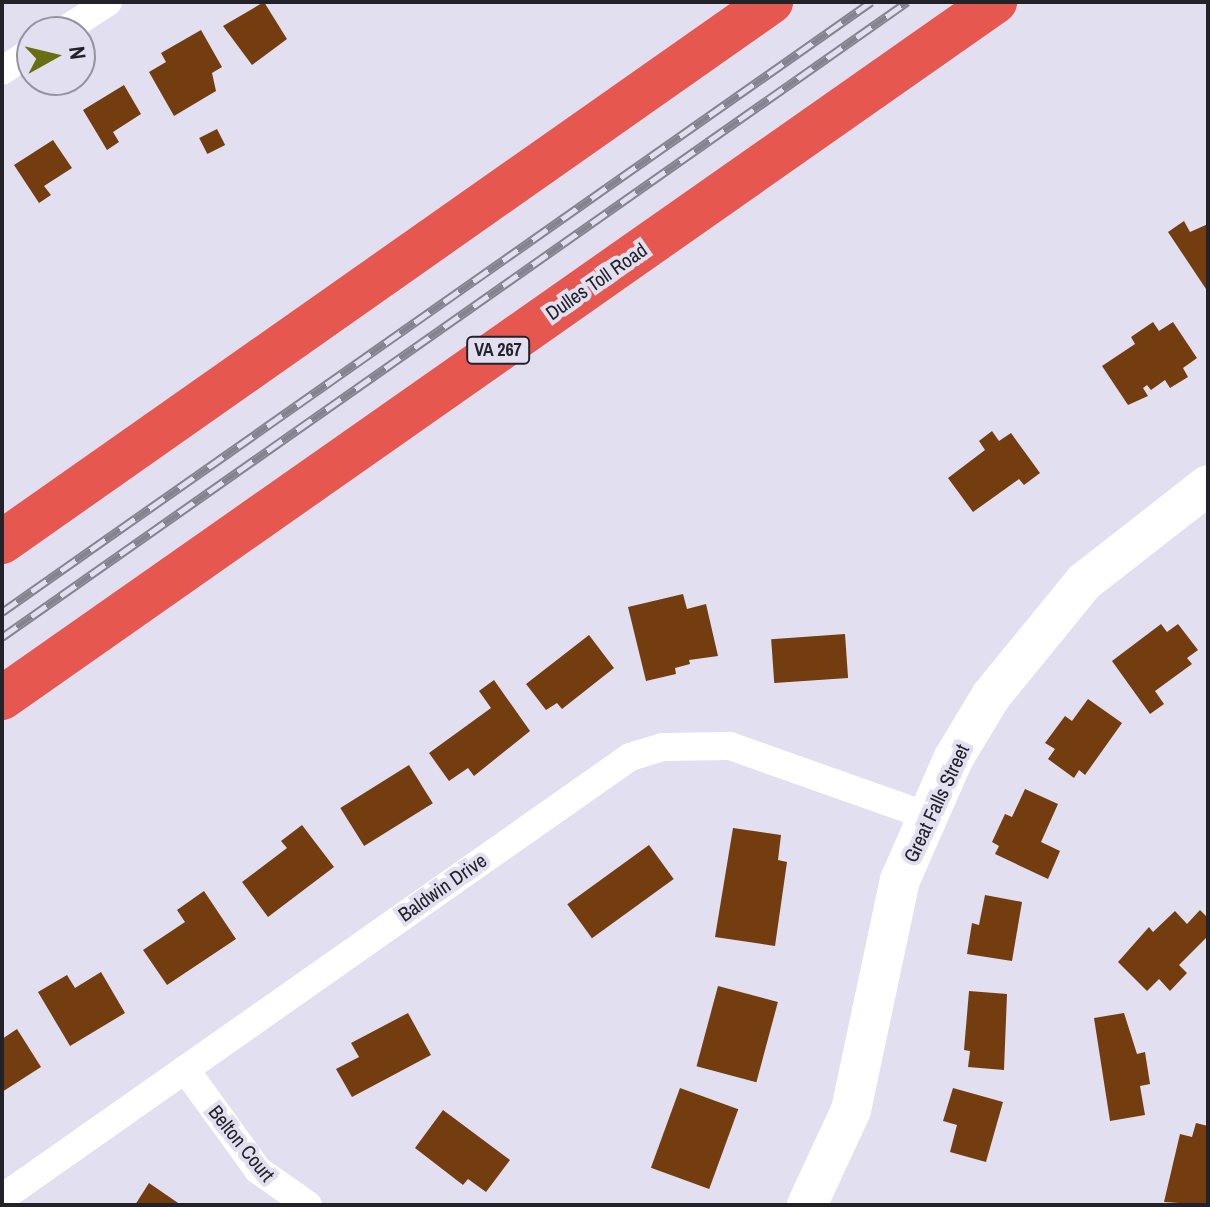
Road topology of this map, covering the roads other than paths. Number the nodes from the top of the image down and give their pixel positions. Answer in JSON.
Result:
{"nodes":[{"id":1,"x":108,"y":2,"type":"edge"},
{"id":2,"x":771,"y":2,"type":"edge"},
{"id":3,"x":995,"y":2,"type":"edge"},
{"id":4,"x":87,"y":16,"type":"edge"},
{"id":5,"x":1208,"y":485,"type":"edge"},
{"id":6,"x":2,"y":542,"type":"edge"},
{"id":7,"x":2,"y":698,"type":"edge"},
{"id":8,"x":925,"y":815,"type":"junction"},
{"id":9,"x":185,"y":1069,"type":"junction"},
{"id":10,"x":2,"y":1198,"type":"edge"},
{"id":11,"x":308,"y":1205,"type":"edge"},
{"id":12,"x":807,"y":1205,"type":"edge"}],
"edges":[{"from":1,"to":4,"type":"street"},
{"from":2,"to":6,"type":"highway"},
{"from":3,"to":7,"type":"highway","name":"Dulles Toll Road","number":"VA 267"},
{"from":5,"to":8,"type":"main road","name":"Great Falls Street"},
{"from":8,"to":9,"type":"street","name":"Baldwin Drive"},
{"from":8,"to":12,"type":"main road","name":"Great Falls Street"},
{"from":9,"to":10,"type":"street","name":"Baldwin Drive"},
{"from":9,"to":11,"type":"street","name":"Belton Court"}]}
